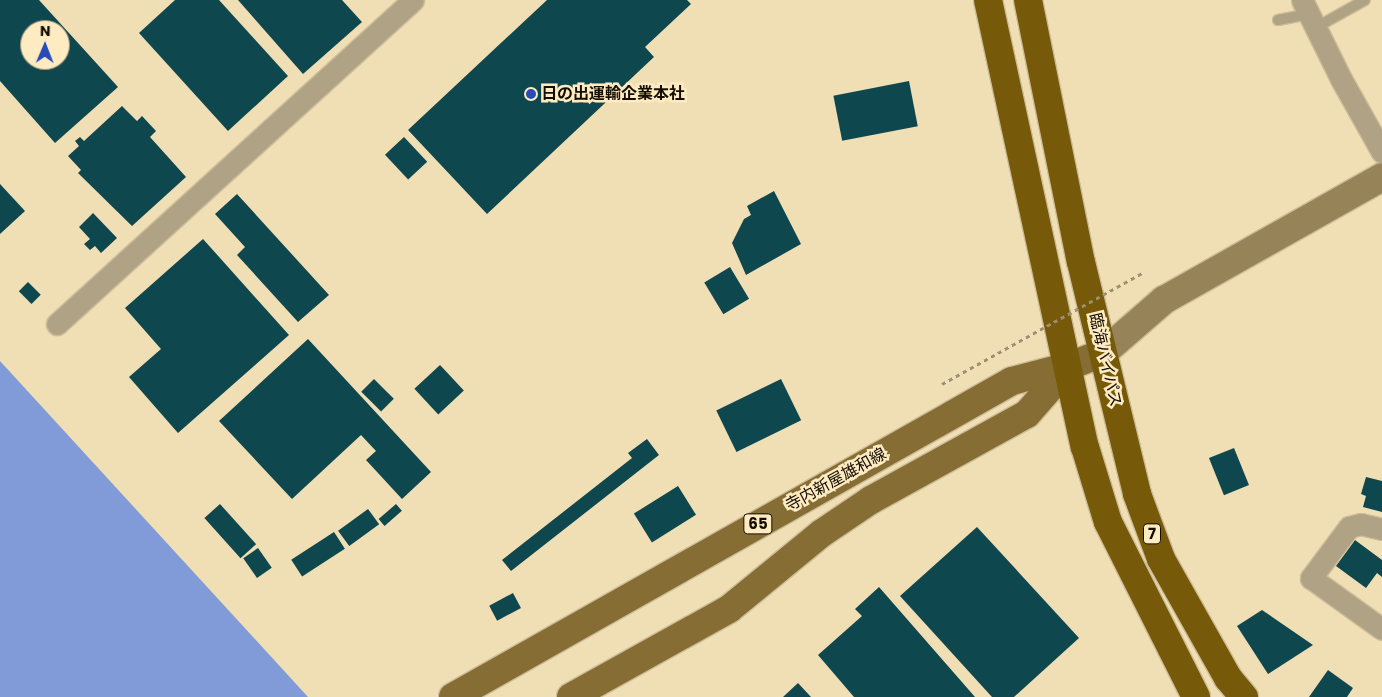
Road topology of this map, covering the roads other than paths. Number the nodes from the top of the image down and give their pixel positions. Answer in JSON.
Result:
{"nodes":[{"id":1,"x":413,"y":0,"type":"edge"},
{"id":2,"x":988,"y":0,"type":"edge"},
{"id":3,"x":1028,"y":0,"type":"edge"},
{"id":4,"x":1365,"y":0,"type":"edge"},
{"id":5,"x":1308,"y":14,"type":"edge"},
{"id":6,"x":1278,"y":20,"type":"dead end"},
{"id":7,"x":1382,"y":152,"type":"edge"},
{"id":8,"x":1382,"y":177,"type":"edge"},
{"id":9,"x":57,"y":324,"type":"dead end"},
{"id":10,"x":1102,"y":352,"type":"junction"},
{"id":11,"x":1069,"y":366,"type":"junction"},
{"id":12,"x":1382,"y":529,"type":"edge"},
{"id":13,"x":1382,"y":629,"type":"edge"},
{"id":14,"x":453,"y":697,"type":"edge"},
{"id":15,"x":571,"y":697,"type":"edge"},
{"id":16,"x":1196,"y":697,"type":"edge"},
{"id":17,"x":1244,"y":697,"type":"edge"}],
"edges":[{"from":1,"to":9,"type":"street"},
{"from":2,"to":11,"type":"highway","number":"7"},
{"from":3,"to":10,"type":"highway","name":"臨海バイパス","number":"7"},
{"from":4,"to":5,"type":"lane"},
{"from":5,"to":6,"type":"lane"},
{"from":5,"to":7,"type":"street"},
{"from":8,"to":10,"type":"street"},
{"from":10,"to":11,"type":"main road","name":"寺内新屋雄和線","number":"65"},
{"from":10,"to":17,"type":"highway","name":"臨海バイパス","number":"7"},
{"from":11,"to":14,"type":"main road","name":"寺内新屋雄和線","number":"65"},
{"from":11,"to":15,"type":"main road","name":"寺内新屋雄和線","number":"65"},
{"from":11,"to":16,"type":"highway","number":"7"},
{"from":12,"to":13,"type":"street"}]}
